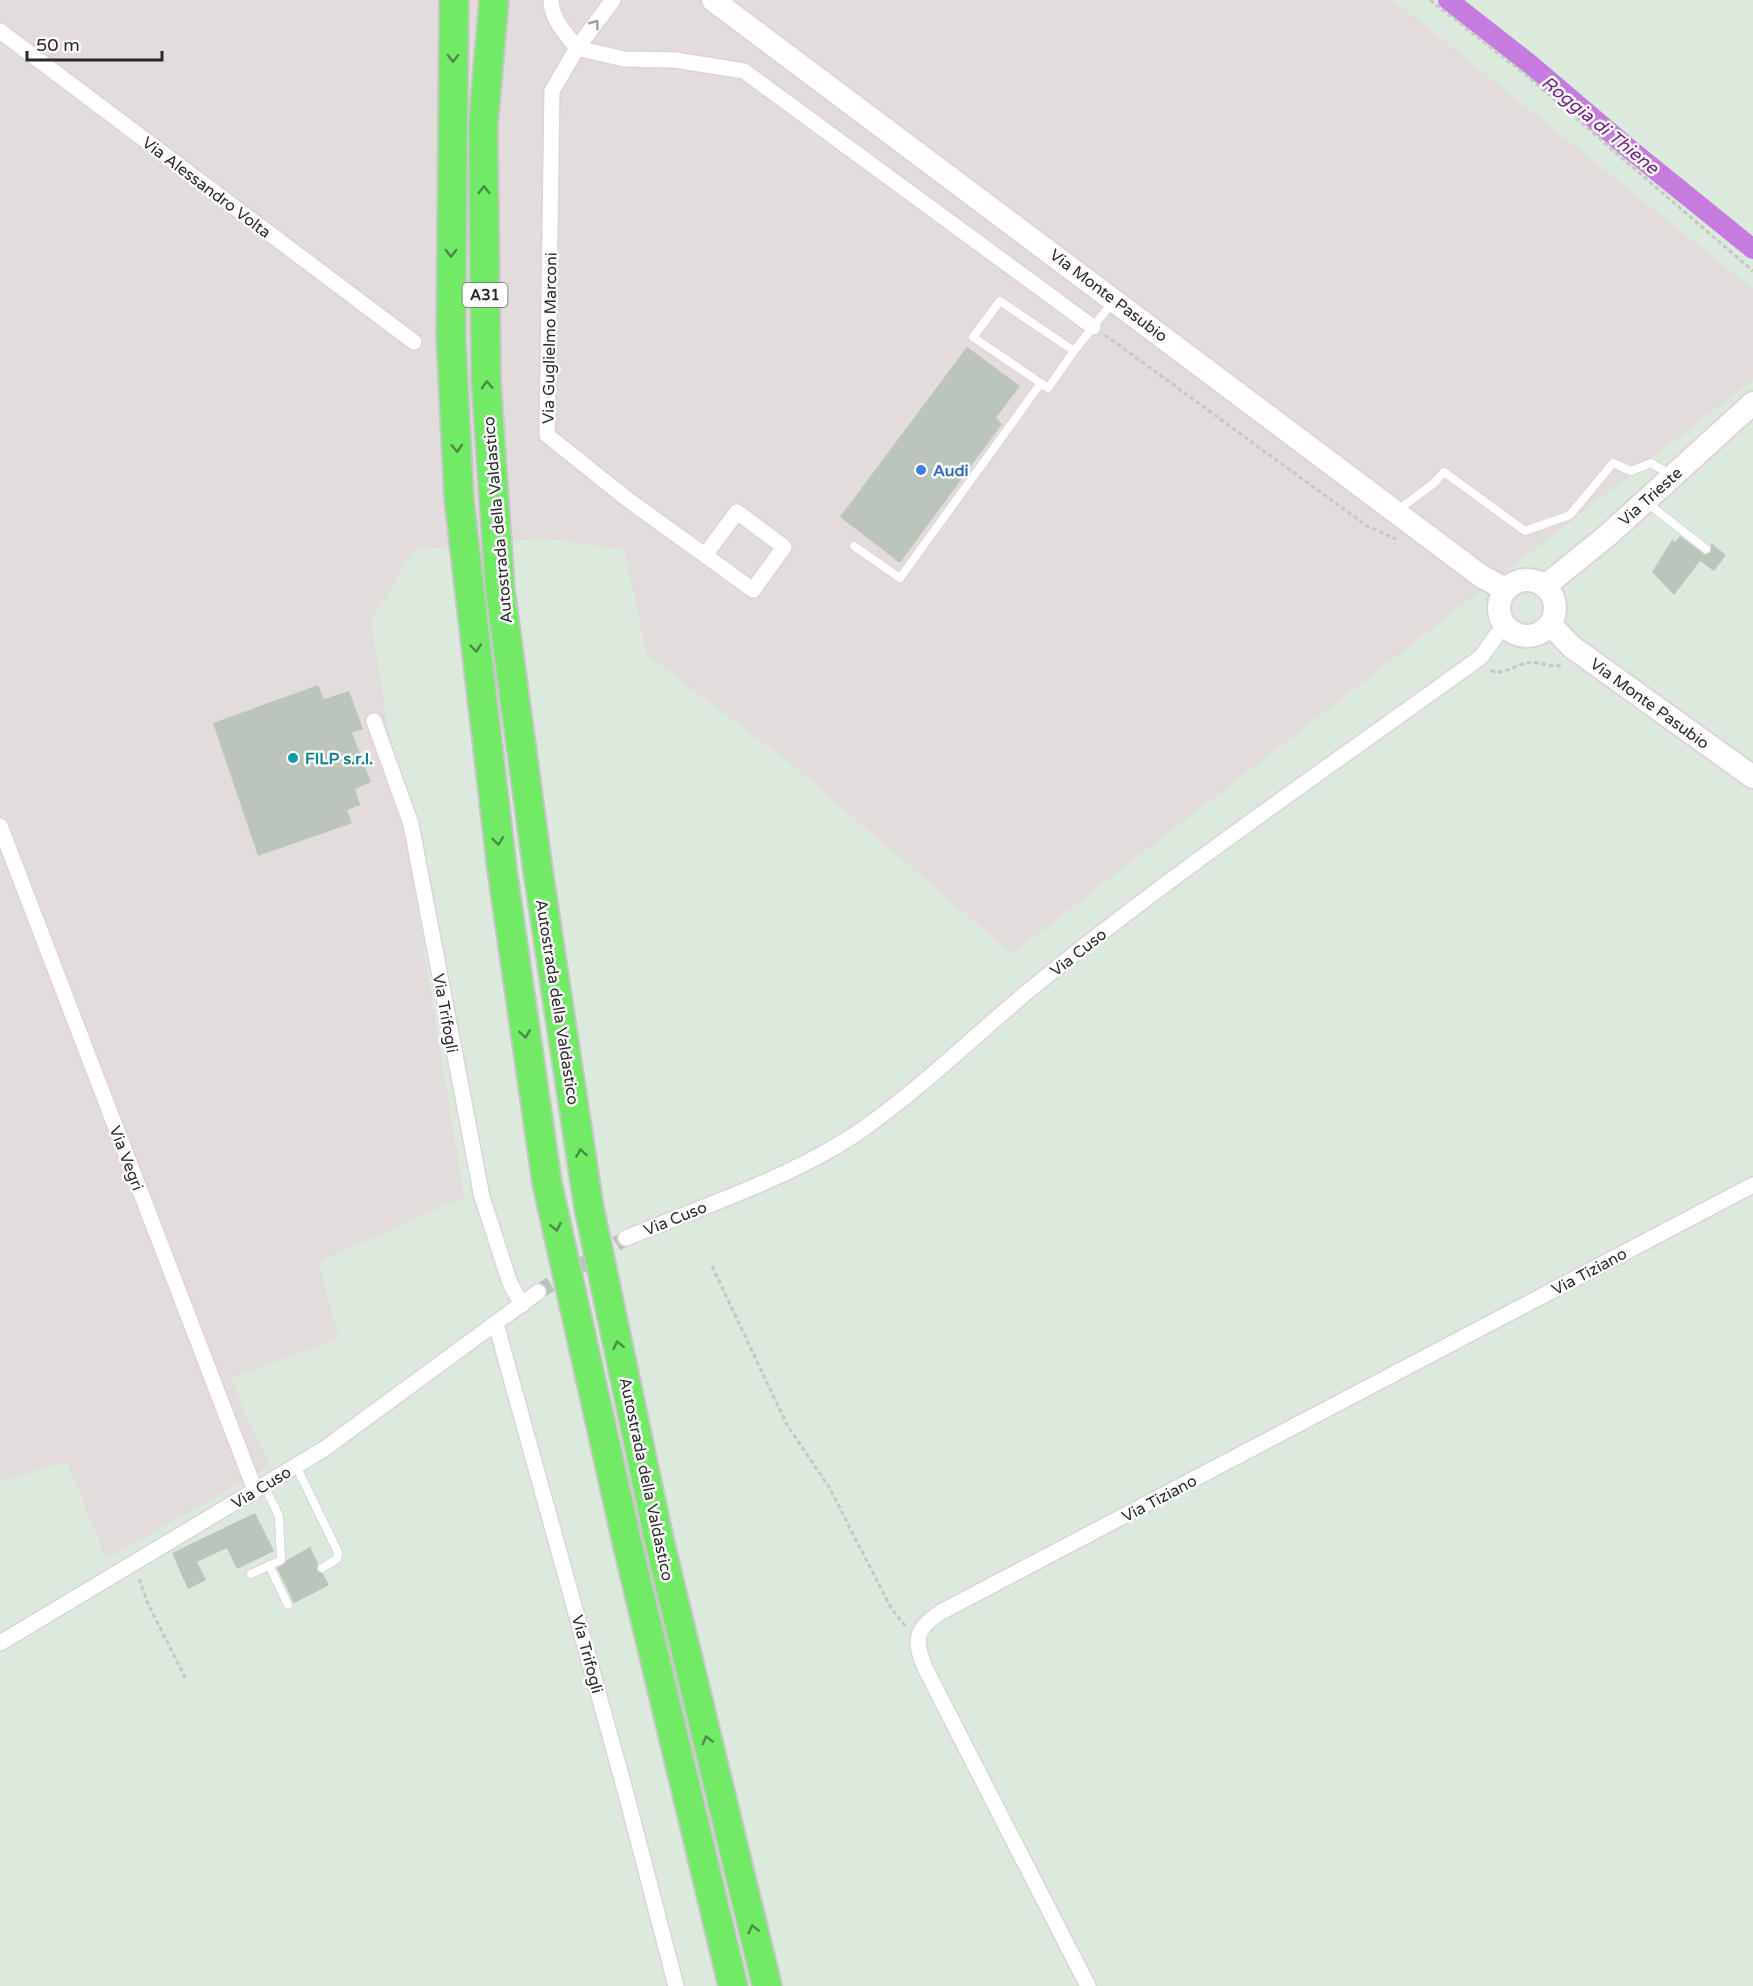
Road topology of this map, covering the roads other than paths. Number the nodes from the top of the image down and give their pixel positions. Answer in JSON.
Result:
{"nodes":[{"id":1,"x":454,"y":0,"type":"edge"},
{"id":2,"x":494,"y":0,"type":"edge"},
{"id":3,"x":551,"y":0,"type":"edge"},
{"id":4,"x":613,"y":0,"type":"edge"},
{"id":5,"x":713,"y":0,"type":"edge"},
{"id":6,"x":0,"y":31,"type":"edge"},
{"id":7,"x":577,"y":48,"type":"junction"},
{"id":8,"x":1115,"y":300,"type":"junction"},
{"id":9,"x":1093,"y":327,"type":"junction"},
{"id":10,"x":414,"y":342,"type":"dead end"},
{"id":11,"x":1074,"y":351,"type":"junction"},
{"id":12,"x":1041,"y":383,"type":"junction"},
{"id":13,"x":1753,"y":403,"type":"edge"},
{"id":14,"x":1673,"y":476,"type":"junction"},
{"id":15,"x":1644,"y":501,"type":"junction"},
{"id":16,"x":1397,"y":510,"type":"junction"},
{"id":17,"x":854,"y":546,"type":"dead end"},
{"id":18,"x":1706,"y":549,"type":"dead end"},
{"id":19,"x":705,"y":555,"type":"junction"},
{"id":20,"x":1545,"y":586,"type":"junction"},
{"id":21,"x":1505,"y":589,"type":"junction"},
{"id":22,"x":1504,"y":624,"type":"junction"},
{"id":23,"x":1551,"y":625,"type":"junction"},
{"id":24,"x":374,"y":721,"type":"dead end"},
{"id":25,"x":1753,"y":777,"type":"edge"},
{"id":26,"x":0,"y":826,"type":"edge"},
{"id":27,"x":1753,"y":1185,"type":"edge"},
{"id":28,"x":626,"y":1238,"type":"tunnel mouth"},
{"id":29,"x":538,"y":1292,"type":"tunnel mouth"},
{"id":30,"x":522,"y":1305,"type":"junction"},
{"id":31,"x":496,"y":1324,"type":"junction"},
{"id":32,"x":296,"y":1466,"type":"junction"},
{"id":33,"x":259,"y":1488,"type":"junction"},
{"id":34,"x":269,"y":1565,"type":"junction"},
{"id":35,"x":322,"y":1568,"type":"dead end"},
{"id":36,"x":251,"y":1574,"type":"dead end"},
{"id":37,"x":288,"y":1605,"type":"dead end"},
{"id":38,"x":0,"y":1643,"type":"edge"},
{"id":39,"x":676,"y":1986,"type":"edge"},
{"id":40,"x":733,"y":1986,"type":"edge"},
{"id":41,"x":767,"y":1986,"type":"edge"},
{"id":42,"x":1088,"y":1986,"type":"edge"}],
"edges":[{"from":1,"to":40,"type":"highway","name":"Autostrada della Valdastico","number":"A31","one_way":true},
{"from":41,"to":2,"type":"highway","name":"Autostrada della Valdastico","number":"A31","one_way":true},
{"from":3,"to":7,"type":"street"},
{"from":7,"to":4,"type":"street","name":"Via Guglielmo Marconi","one_way":true},
{"from":5,"to":8,"type":"main road","name":"Via Monte Pasubio"},
{"from":6,"to":10,"type":"street","name":"Via Alessandro Volta"},
{"from":7,"to":9,"type":"street"},
{"from":7,"to":19,"type":"street","name":"Via Guglielmo Marconi"},
{"from":8,"to":9,"type":"lane"},
{"from":8,"to":16,"type":"main road","name":"Via Monte Pasubio"},
{"from":9,"to":11,"type":"lane"},
{"from":11,"to":12,"type":"lane"},
{"from":11,"to":12,"type":"lane"},
{"from":12,"to":17,"type":"lane"},
{"from":13,"to":14,"type":"main road","name":"Via Trieste"},
{"from":14,"to":15,"type":"main road","name":"Via Trieste"},
{"from":14,"to":16,"type":"lane"},
{"from":15,"to":18,"type":"lane"},
{"from":15,"to":20,"type":"main road","name":"Via Trieste"},
{"from":16,"to":21,"type":"main road","name":"Via Monte Pasubio"},
{"from":19,"to":19,"type":"street","name":"Via Guglielmo Marconi"},
{"from":20,"to":21,"type":"main road"},
{"from":20,"to":23,"type":"main road"},
{"from":21,"to":22,"type":"main road"},
{"from":22,"to":23,"type":"main road"},
{"from":22,"to":28,"type":"street","name":"Via Cuso"},
{"from":23,"to":25,"type":"main road","name":"Via Monte Pasubio"},
{"from":24,"to":30,"type":"street","name":"Via Trifogli"},
{"from":26,"to":33,"type":"street","name":"Via Vegri"},
{"from":27,"to":42,"type":"street","name":"Via Tiziano"},
{"from":29,"to":30,"type":"street","name":"Via Cuso"},
{"from":30,"to":31,"type":"street","name":"Via Cuso"},
{"from":31,"to":32,"type":"street","name":"Via Cuso"},
{"from":31,"to":39,"type":"street","name":"Via Trifogli"},
{"from":32,"to":33,"type":"street","name":"Via Cuso"},
{"from":32,"to":35,"type":"lane"},
{"from":33,"to":34,"type":"lane"},
{"from":33,"to":38,"type":"street","name":"Via Cuso"},
{"from":34,"to":36,"type":"lane"},
{"from":34,"to":37,"type":"lane"}]}
